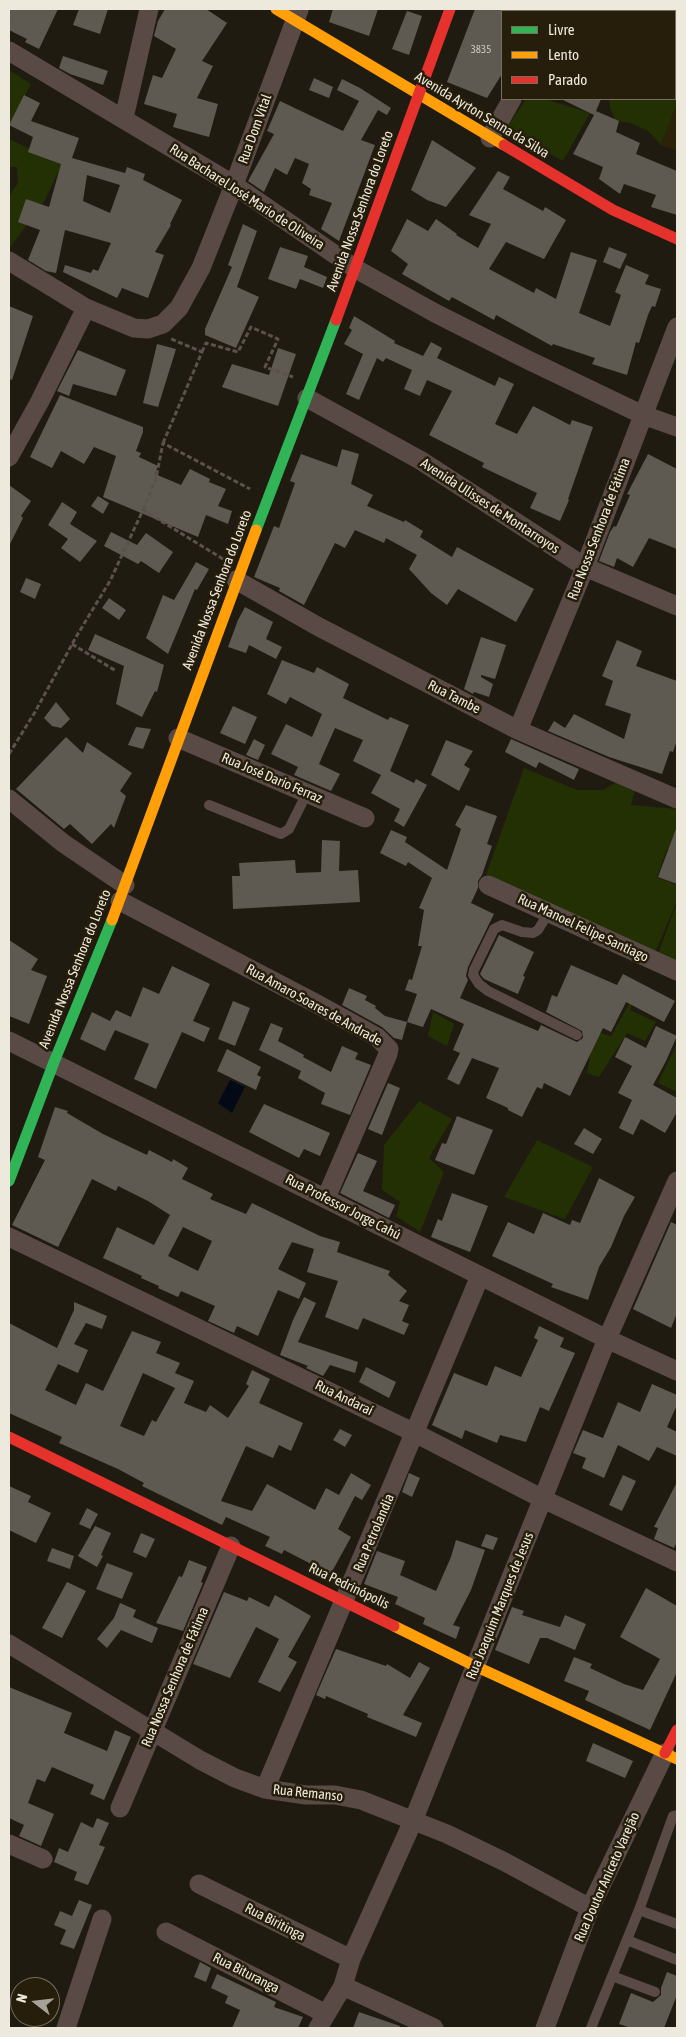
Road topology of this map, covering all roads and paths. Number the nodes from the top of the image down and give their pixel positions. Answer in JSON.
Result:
{"nodes":[{"id":1,"x":149,"y":9,"type":"edge"},
{"id":2,"x":276,"y":9,"type":"edge"},
{"id":3,"x":450,"y":9,"type":"edge"},
{"id":4,"x":297,"y":15,"type":"edge"},
{"id":5,"x":9,"y":51,"type":"edge"},
{"id":6,"x":419,"y":95,"type":"junction"},
{"id":7,"x":511,"y":100,"type":"edge"},
{"id":8,"x":124,"y":118,"type":"junction"},
{"id":9,"x":490,"y":138,"type":"junction"},
{"id":10,"x":234,"y":185,"type":"junction"},
{"id":11,"x":677,"y":239,"type":"edge"},
{"id":12,"x":9,"y":261,"type":"edge"},
{"id":13,"x":356,"y":269,"type":"junction"},
{"id":14,"x":86,"y":308,"type":"junction"},
{"id":15,"x":677,"y":326,"type":"edge"},
{"id":16,"x":155,"y":327,"type":"junction"},
{"id":17,"x":202,"y":352,"type":"junction"},
{"id":18,"x":310,"y":391,"type":"junction"},
{"id":19,"x":643,"y":414,"type":"junction"},
{"id":20,"x":677,"y":427,"type":"edge"},
{"id":21,"x":163,"y":443,"type":"junction"},
{"id":22,"x":9,"y":457,"type":"edge"},
{"id":23,"x":268,"y":499,"type":"junction"},
{"id":24,"x":143,"y":510,"type":"junction"},
{"id":25,"x":585,"y":568,"type":"junction"},
{"id":26,"x":238,"y":575,"type":"junction"},
{"id":27,"x":677,"y":606,"type":"edge"},
{"id":28,"x":72,"y":644,"type":"junction"},
{"id":29,"x":116,"y":671,"type":"dead end"},
{"id":30,"x":518,"y":730,"type":"junction"},
{"id":31,"x":178,"y":738,"type":"junction"},
{"id":32,"x":9,"y":754,"type":"edge"},
{"id":33,"x":307,"y":793,"type":"junction"},
{"id":34,"x":9,"y":799,"type":"edge"},
{"id":35,"x":677,"y":799,"type":"edge"},
{"id":36,"x":209,"y":805,"type":"dead end"},
{"id":37,"x":365,"y":818,"type":"dead end"},
{"id":38,"x":488,"y":885,"type":"dead end"},
{"id":39,"x":122,"y":894,"type":"junction"},
{"id":40,"x":549,"y":912,"type":"junction"},
{"id":41,"x":677,"y":972,"type":"edge"},
{"id":42,"x":576,"y":1035,"type":"dead end"},
{"id":43,"x":9,"y":1041,"type":"edge"},
{"id":44,"x":54,"y":1062,"type":"junction"},
{"id":45,"x":9,"y":1180,"type":"edge"},
{"id":46,"x":677,"y":1181,"type":"edge"},
{"id":47,"x":326,"y":1198,"type":"junction"},
{"id":48,"x":9,"y":1237,"type":"edge"},
{"id":49,"x":480,"y":1276,"type":"junction"},
{"id":50,"x":607,"y":1339,"type":"junction"},
{"id":51,"x":677,"y":1371,"type":"edge"},
{"id":52,"x":415,"y":1433,"type":"junction"},
{"id":53,"x":9,"y":1437,"type":"edge"},
{"id":54,"x":543,"y":1498,"type":"junction"},
{"id":55,"x":231,"y":1546,"type":"junction"},
{"id":56,"x":677,"y":1562,"type":"edge"},
{"id":57,"x":345,"y":1601,"type":"junction"},
{"id":58,"x":9,"y":1644,"type":"edge"},
{"id":59,"x":476,"y":1666,"type":"junction"},
{"id":60,"x":152,"y":1729,"type":"junction"},
{"id":61,"x":677,"y":1730,"type":"edge"},
{"id":62,"x":671,"y":1756,"type":"edge"},
{"id":63,"x":265,"y":1789,"type":"junction"},
{"id":64,"x":120,"y":1808,"type":"dead end"},
{"id":65,"x":677,"y":1815,"type":"edge"},
{"id":66,"x":413,"y":1821,"type":"junction"},
{"id":67,"x":9,"y":1844,"type":"edge"},
{"id":68,"x":43,"y":1858,"type":"dead end"},
{"id":69,"x":199,"y":1884,"type":"dead end"},
{"id":70,"x":590,"y":1908,"type":"junction"},
{"id":71,"x":639,"y":1910,"type":"junction"},
{"id":72,"x":102,"y":1919,"type":"dead end"},
{"id":73,"x":677,"y":1924,"type":"edge"},
{"id":74,"x":166,"y":1932,"type":"dead end"},
{"id":75,"x":627,"y":1940,"type":"junction"},
{"id":76,"x":351,"y":1960,"type":"junction"},
{"id":77,"x":677,"y":1960,"type":"edge"},
{"id":78,"x":612,"y":1976,"type":"junction"},
{"id":79,"x":343,"y":1986,"type":"junction"},
{"id":80,"x":655,"y":1992,"type":"dead end"},
{"id":81,"x":322,"y":2021,"type":"edge"},
{"id":82,"x":66,"y":2028,"type":"edge"},
{"id":83,"x":434,"y":2028,"type":"edge"},
{"id":84,"x":545,"y":2028,"type":"edge"},
{"id":85,"x":591,"y":2028,"type":"edge"}],
"edges":[{"from":1,"to":8,"type":"street"},
{"from":2,"to":4,"type":"street","name":"Avenida Ayrton Senna da Silva"},
{"from":3,"to":6,"type":"street","name":"Avenida Nossa Senhora do Loreto"},
{"from":4,"to":6,"type":"street","name":"Avenida Ayrton Senna da Silva"},
{"from":4,"to":10,"type":"street","name":"Rua Dom Vital"},
{"from":5,"to":8,"type":"street","name":"Rua Bacharel José Mario de Oliveira"},
{"from":6,"to":9,"type":"street","name":"Avenida Ayrton Senna da Silva"},
{"from":6,"to":13,"type":"street","name":"Avenida Nossa Senhora do Loreto"},
{"from":7,"to":9,"type":"street"},
{"from":8,"to":10,"type":"street","name":"Rua Bacharel José Mario de Oliveira"},
{"from":9,"to":11,"type":"street","name":"Avenida Ayrton Senna da Silva"},
{"from":10,"to":13,"type":"street","name":"Rua Bacharel José Mario de Oliveira"},
{"from":10,"to":16,"type":"street","name":"Rua Dom Vital"},
{"from":12,"to":14,"type":"street"},
{"from":13,"to":18,"type":"street","name":"Avenida Nossa Senhora do Loreto"},
{"from":13,"to":19,"type":"street","name":"Rua Bacharel José Mario de Oliveira"},
{"from":14,"to":16,"type":"street"},
{"from":14,"to":22,"type":"street"},
{"from":15,"to":19,"type":"street","name":"Rua Nossa Senhora de Fátima"},
{"from":16,"to":17,"type":"path"},
{"from":17,"to":18,"type":"path"},
{"from":17,"to":21,"type":"path"},
{"from":18,"to":23,"type":"street","name":"Avenida Nossa Senhora do Loreto"},
{"from":18,"to":25,"type":"street","name":"Avenida Ulisses de Montarroyos"},
{"from":19,"to":20,"type":"street","name":"Rua Bacharel José Mario de Oliveira"},
{"from":19,"to":25,"type":"street","name":"Rua Nossa Senhora de Fátima"},
{"from":21,"to":23,"type":"path"},
{"from":21,"to":24,"type":"path"},
{"from":23,"to":26,"type":"street","name":"Avenida Nossa Senhora do Loreto"},
{"from":24,"to":26,"type":"path"},
{"from":24,"to":28,"type":"path"},
{"from":25,"to":27,"type":"street","name":"Avenida Ulisses de Montarroyos"},
{"from":25,"to":30,"type":"street","name":"Rua Nossa Senhora de Fátima"},
{"from":26,"to":30,"type":"street","name":"Rua Tambe"},
{"from":26,"to":31,"type":"street","name":"Avenida Nossa Senhora do Loreto"},
{"from":28,"to":29,"type":"path"},
{"from":28,"to":32,"type":"path"},
{"from":30,"to":35,"type":"street","name":"Rua Tambe"},
{"from":31,"to":33,"type":"street","name":"Rua José Dario Ferraz"},
{"from":31,"to":39,"type":"street","name":"Avenida Nossa Senhora do Loreto"},
{"from":33,"to":36,"type":"lane"},
{"from":33,"to":37,"type":"street","name":"Rua José Dario Ferraz"},
{"from":34,"to":39,"type":"street","name":"Rua Amaro Soares de Andrade"},
{"from":38,"to":40,"type":"street","name":"Rua Manoel Felipe Santiago"},
{"from":39,"to":44,"type":"street","name":"Avenida Nossa Senhora do Loreto"},
{"from":39,"to":47,"type":"street","name":"Rua Amaro Soares de Andrade"},
{"from":40,"to":41,"type":"street","name":"Rua Manoel Felipe Santiago"},
{"from":40,"to":42,"type":"lane"},
{"from":43,"to":44,"type":"street","name":"Rua Professor Jorge Cahú"},
{"from":44,"to":45,"type":"street","name":"Avenida Nossa Senhora do Loreto"},
{"from":44,"to":47,"type":"street","name":"Rua Professor Jorge Cahú"},
{"from":46,"to":50,"type":"street","name":"Rua Joaquim Marques de Jesus"},
{"from":47,"to":49,"type":"street","name":"Rua Professor Jorge Cahú"},
{"from":48,"to":52,"type":"street","name":"Rua Andaraí"},
{"from":49,"to":50,"type":"street","name":"Rua Professor Jorge Cahú"},
{"from":49,"to":52,"type":"street","name":"Rua Petrolandia"},
{"from":50,"to":51,"type":"street","name":"Rua Professor Jorge Cahú"},
{"from":50,"to":54,"type":"street","name":"Rua Joaquim Marques de Jesus"},
{"from":52,"to":54,"type":"street","name":"Rua Andaraí"},
{"from":52,"to":57,"type":"street","name":"Rua Petrolandia"},
{"from":53,"to":55,"type":"street","name":"Rua Pedrinópolis"},
{"from":54,"to":56,"type":"street","name":"Rua Andaraí"},
{"from":54,"to":59,"type":"street","name":"Rua Joaquim Marques de Jesus"},
{"from":55,"to":57,"type":"street","name":"Rua Pedrinópolis"},
{"from":55,"to":60,"type":"street","name":"Rua Nossa Senhora de Fátima"},
{"from":57,"to":59,"type":"street","name":"Rua Pedrinópolis"},
{"from":57,"to":63,"type":"street","name":"Rua Petrolandia"},
{"from":58,"to":60,"type":"street","name":"Rua Remanso"},
{"from":59,"to":62,"type":"street","name":"Rua Pedrinópolis"},
{"from":59,"to":66,"type":"street","name":"Rua Joaquim Marques de Jesus"},
{"from":60,"to":63,"type":"street","name":"Rua Remanso"},
{"from":60,"to":64,"type":"street","name":"Rua Nossa Senhora de Fátima"},
{"from":61,"to":62,"type":"street","name":"Rua Doutor Aniceto Varejão"},
{"from":62,"to":70,"type":"street","name":"Rua Doutor Aniceto Varejão"},
{"from":63,"to":66,"type":"street","name":"Rua Remanso"},
{"from":65,"to":71,"type":"lane"},
{"from":66,"to":70,"type":"street","name":"Rua Remanso"},
{"from":66,"to":76,"type":"street","name":"Rua Joaquim Marques de Jesus"},
{"from":67,"to":68,"type":"street"},
{"from":69,"to":76,"type":"street","name":"Rua Biritinga"},
{"from":70,"to":84,"type":"street","name":"Rua Doutor Aniceto Varejão"},
{"from":71,"to":73,"type":"lane"},
{"from":71,"to":75,"type":"lane"},
{"from":72,"to":82,"type":"street"},
{"from":74,"to":81,"type":"street","name":"Rua Bituranga"},
{"from":75,"to":77,"type":"lane"},
{"from":75,"to":78,"type":"lane"},
{"from":76,"to":79,"type":"street","name":"Rua Joaquim Marques de Jesus"},
{"from":78,"to":80,"type":"lane"},
{"from":78,"to":85,"type":"lane"},
{"from":79,"to":81,"type":"street","name":"Rua Joaquim Marques de Jesus"},
{"from":79,"to":83,"type":"street"}]}
